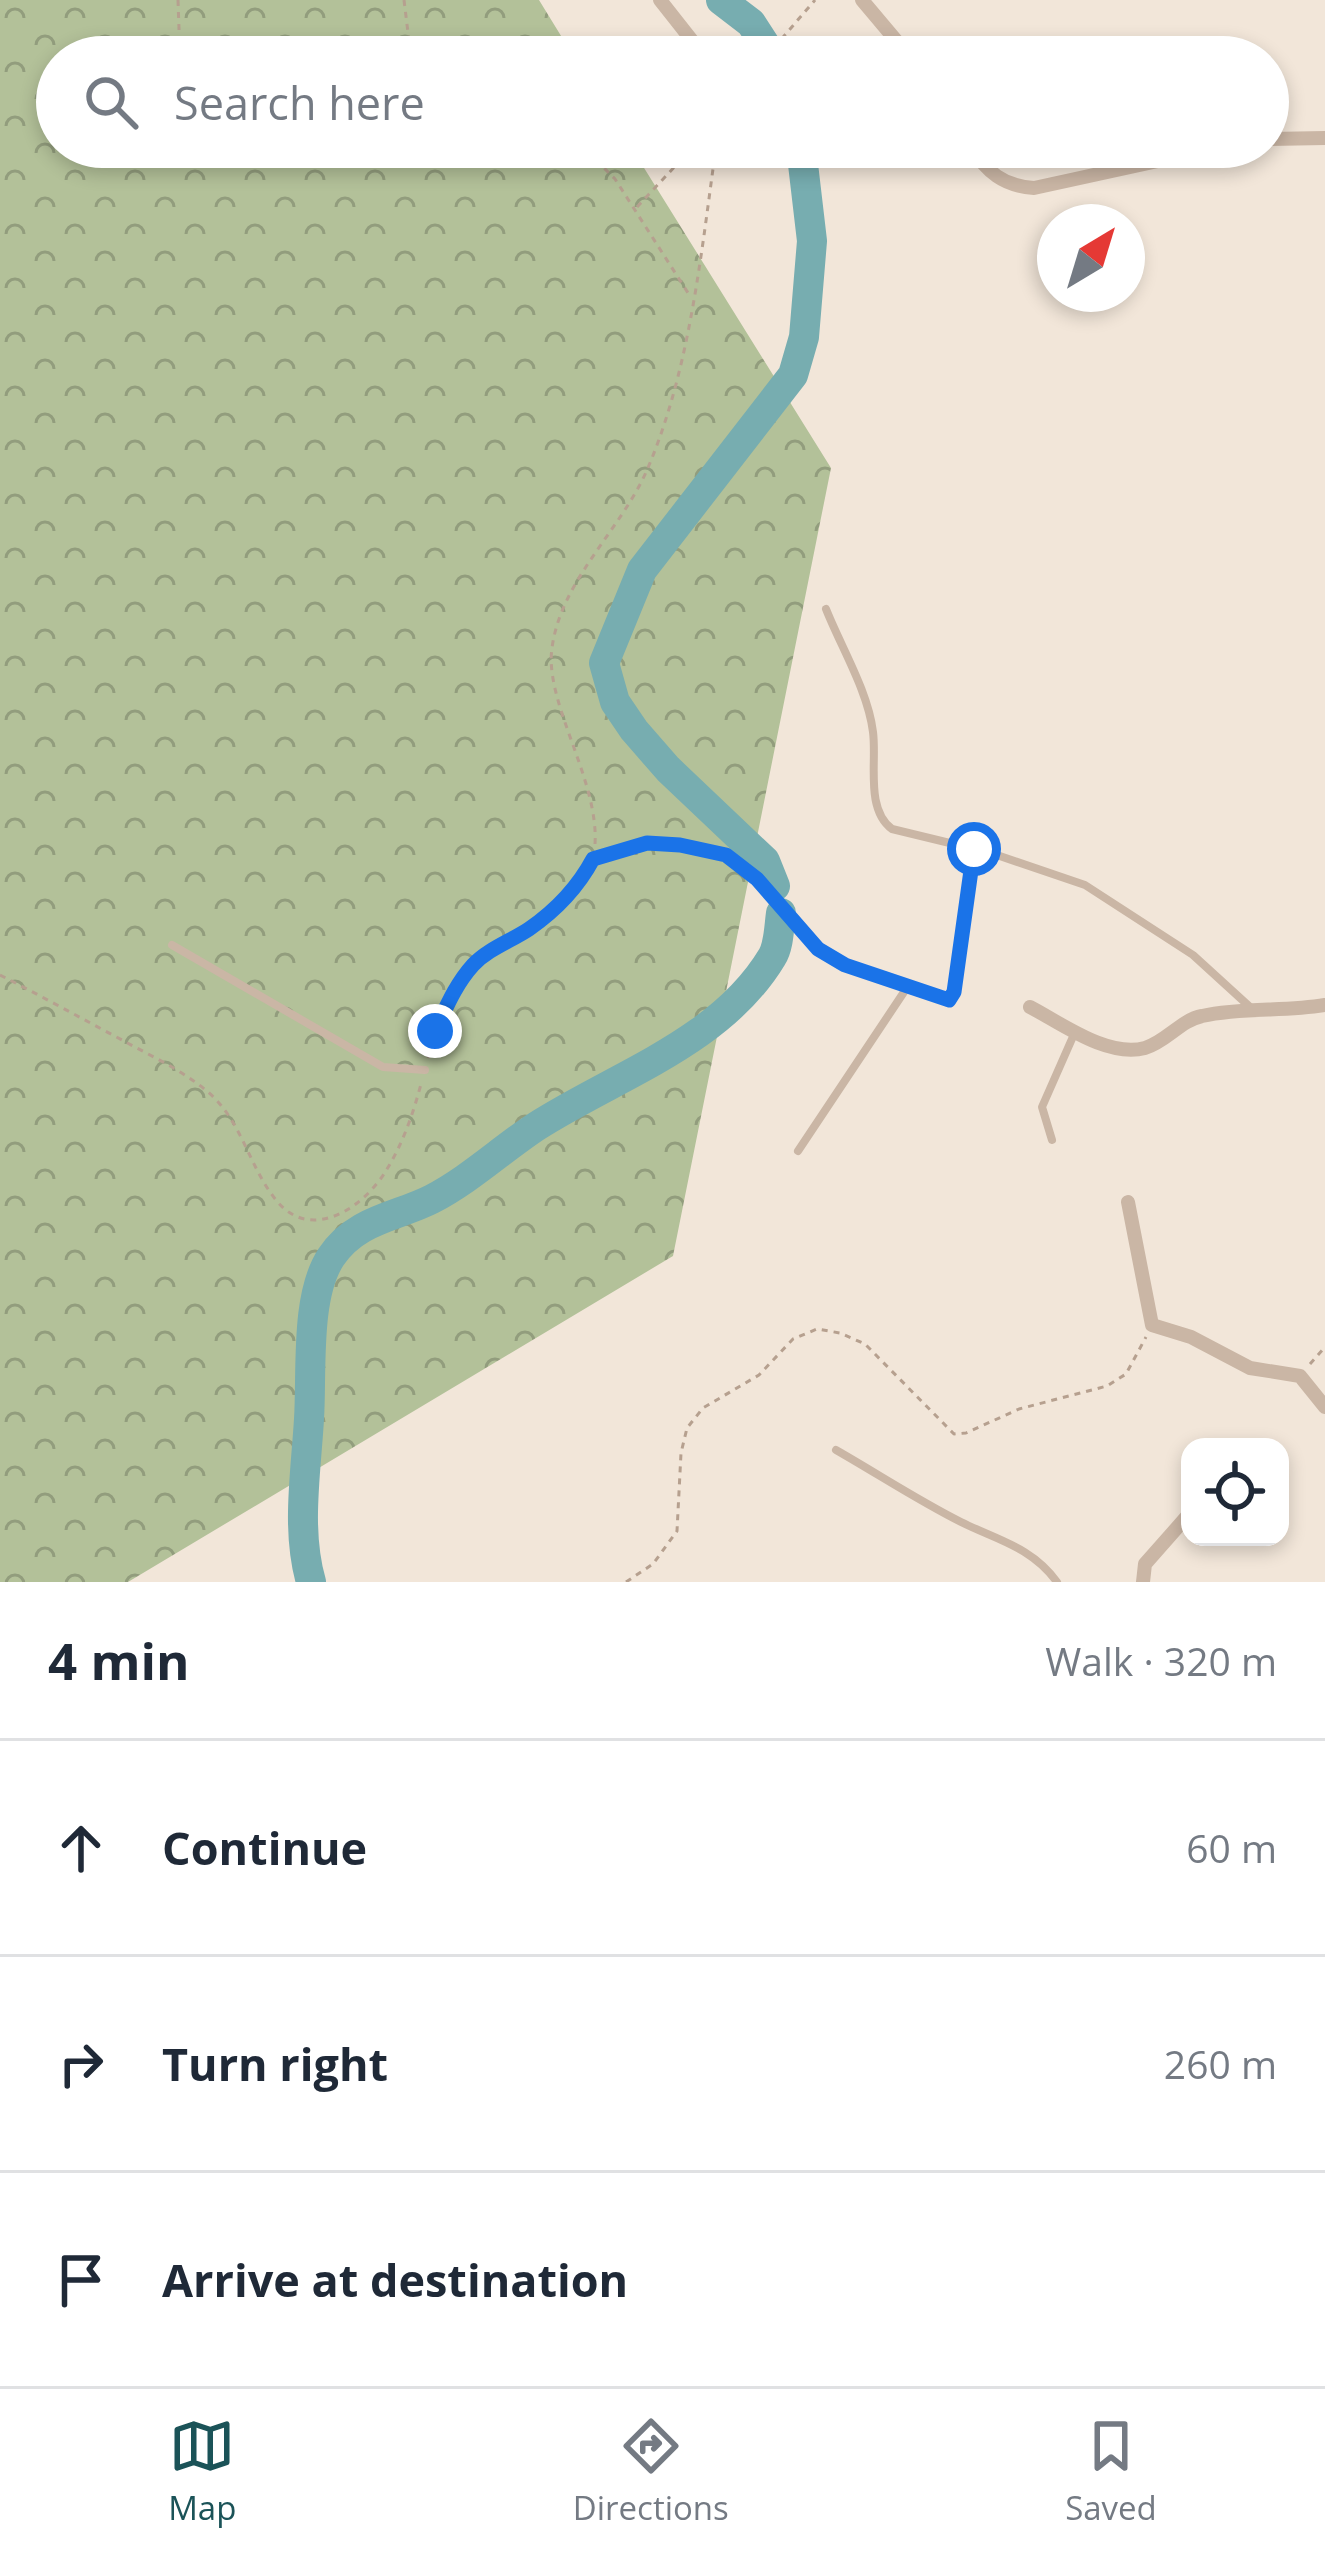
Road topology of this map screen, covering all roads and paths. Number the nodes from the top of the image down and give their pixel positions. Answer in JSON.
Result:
{"nodes":[{"id":1,"x":178,"y":0,"type":"edge"},
{"id":2,"x":404,"y":0,"type":"edge"},
{"id":3,"x":660,"y":0,"type":"edge"},
{"id":4,"x":815,"y":0,"type":"edge"},
{"id":5,"x":862,"y":0,"type":"edge"},
{"id":6,"x":180,"y":36,"type":"edge"},
{"id":7,"x":408,"y":36,"type":"edge"},
{"id":8,"x":688,"y":36,"type":"edge"},
{"id":9,"x":785,"y":36,"type":"edge"},
{"id":10,"x":892,"y":36,"type":"edge"},
{"id":11,"x":1325,"y":138,"type":"edge"},
{"id":12,"x":1289,"y":139,"type":"edge"},
{"id":13,"x":606,"y":168,"type":"edge"},
{"id":14,"x":673,"y":168,"type":"edge"},
{"id":15,"x":713,"y":168,"type":"edge"},
{"id":16,"x":989,"y":168,"type":"edge"},
{"id":17,"x":1126,"y":168,"type":"edge"},
{"id":18,"x":634,"y":210,"type":"junction"},
{"id":19,"x":692,"y":299,"type":"junction"},
{"id":20,"x":826,"y":609,"type":"dead end"},
{"id":21,"x":974,"y":849,"type":"junction"},
{"id":22,"x":593,"y":859,"type":"junction"},
{"id":23,"x":172,"y":945,"type":"dead end"},
{"id":24,"x":0,"y":975,"type":"edge"},
{"id":25,"x":908,"y":986,"type":"junction"},
{"id":26,"x":1325,"y":1005,"type":"edge"},
{"id":27,"x":1030,"y":1007,"type":"dead end"},
{"id":28,"x":1250,"y":1007,"type":"junction"},
{"id":29,"x":1076,"y":1030,"type":"junction"},
{"id":30,"x":425,"y":1070,"type":"junction"},
{"id":31,"x":1052,"y":1140,"type":"dead end"},
{"id":32,"x":798,"y":1151,"type":"dead end"},
{"id":33,"x":1128,"y":1202,"type":"dead end"},
{"id":34,"x":1152,"y":1325,"type":"junction"},
{"id":35,"x":1325,"y":1347,"type":"edge"},
{"id":36,"x":1300,"y":1376,"type":"junction"},
{"id":37,"x":1325,"y":1407,"type":"edge"},
{"id":38,"x":836,"y":1450,"type":"dead end"},
{"id":39,"x":1181,"y":1523,"type":"edge"},
{"id":40,"x":626,"y":1582,"type":"edge"},
{"id":41,"x":1057,"y":1582,"type":"edge"},
{"id":42,"x":1143,"y":1582,"type":"edge"}],
"edges":[{"from":1,"to":6,"type":"path"},
{"from":2,"to":7,"type":"path"},
{"from":3,"to":8,"type":"street"},
{"from":4,"to":9,"type":"path"},
{"from":5,"to":10,"type":"street"},
{"from":11,"to":12,"type":"street"},
{"from":13,"to":18,"type":"path"},
{"from":14,"to":18,"type":"path"},
{"from":15,"to":19,"type":"path"},
{"from":16,"to":17,"type":"street"},
{"from":18,"to":19,"type":"path"},
{"from":19,"to":22,"type":"path"},
{"from":20,"to":21,"type":"lane"},
{"from":21,"to":25,"type":"lane"},
{"from":21,"to":28,"type":"lane"},
{"from":22,"to":25,"type":"lane"},
{"from":22,"to":30,"type":"path"},
{"from":23,"to":30,"type":"lane"},
{"from":24,"to":30,"type":"path"},
{"from":25,"to":32,"type":"lane"},
{"from":26,"to":28,"type":"street"},
{"from":27,"to":29,"type":"street"},
{"from":28,"to":29,"type":"street"},
{"from":29,"to":31,"type":"lane"},
{"from":33,"to":34,"type":"street"},
{"from":34,"to":36,"type":"street"},
{"from":34,"to":40,"type":"path"},
{"from":35,"to":36,"type":"path"},
{"from":36,"to":37,"type":"street"},
{"from":38,"to":41,"type":"lane"},
{"from":39,"to":42,"type":"street"}]}
